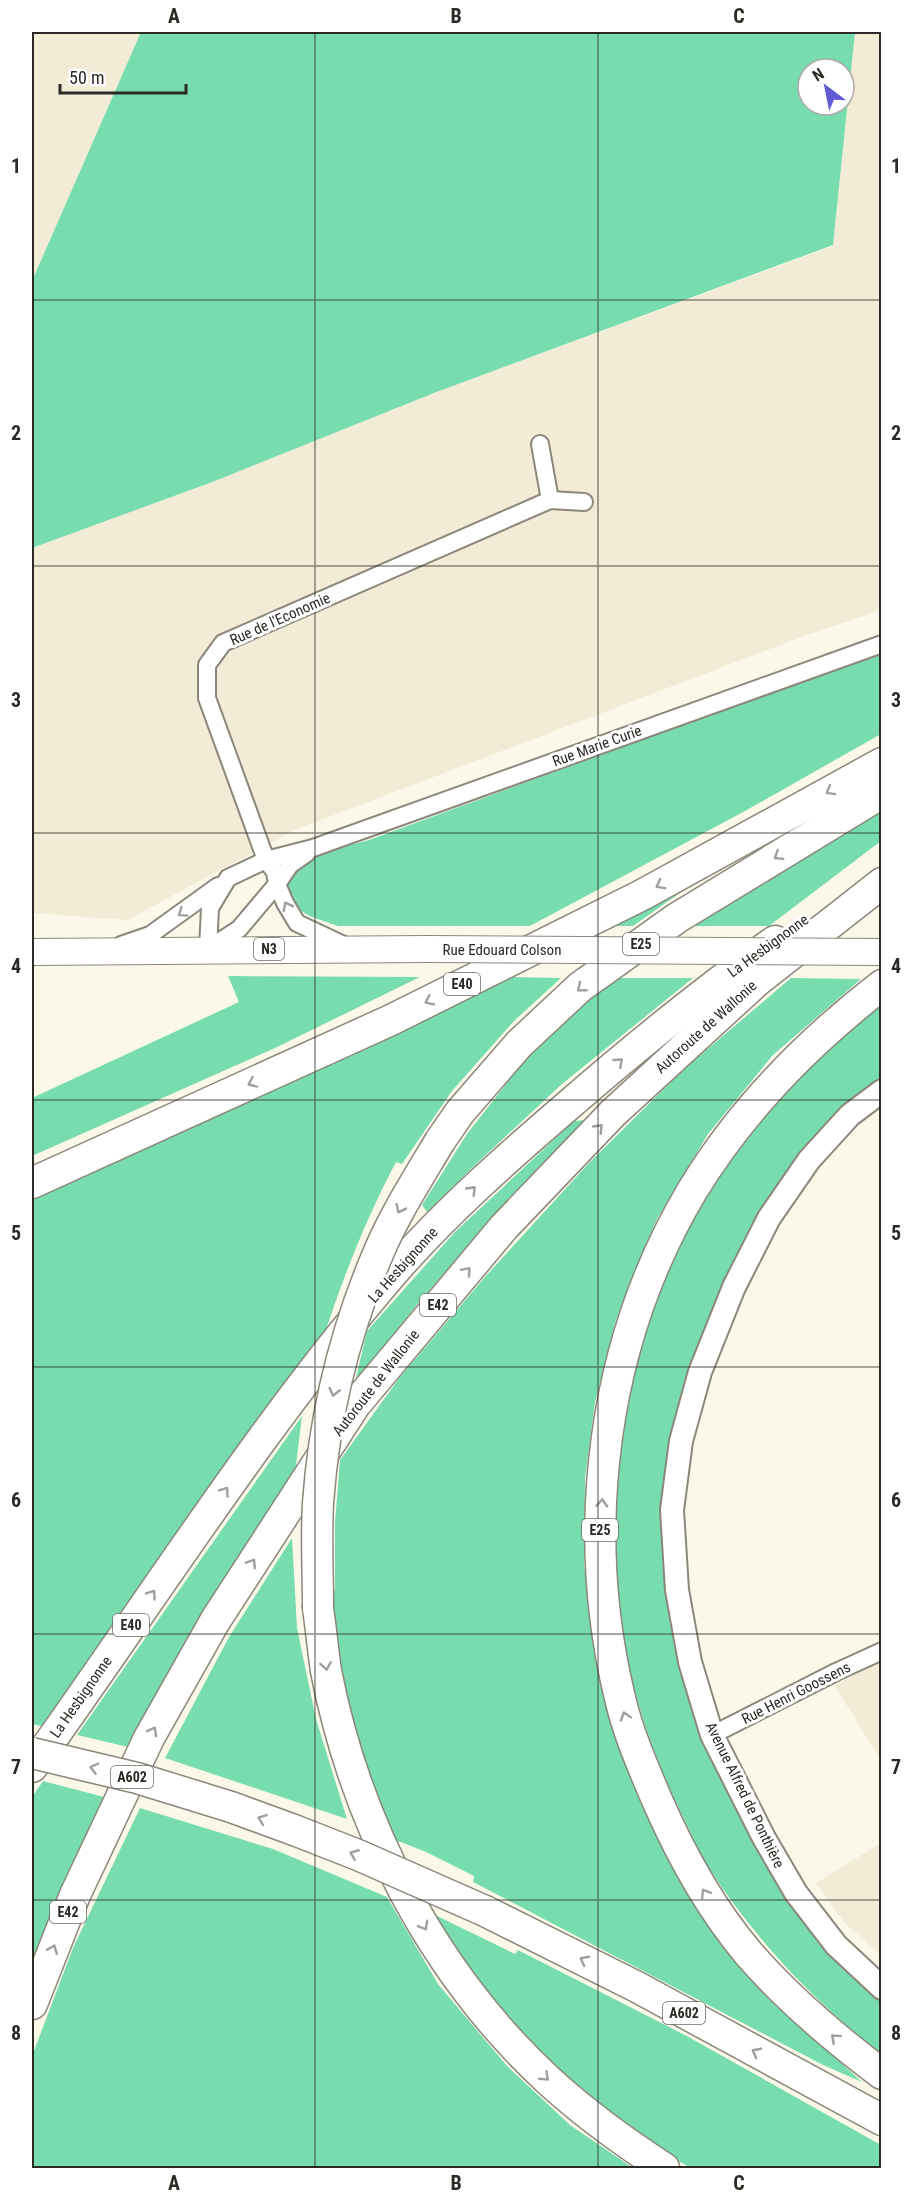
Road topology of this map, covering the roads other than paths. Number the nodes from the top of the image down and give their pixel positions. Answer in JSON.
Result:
{"nodes":[{"id":1,"x":540,"y":444,"type":"dead end"},
{"id":2,"x":550,"y":500,"type":"junction"},
{"id":3,"x":584,"y":502,"type":"dead end"},
{"id":4,"x":882,"y":644,"type":"edge"},
{"id":5,"x":882,"y":763,"type":"edge"},
{"id":6,"x":882,"y":793,"type":"edge"},
{"id":7,"x":313,"y":848,"type":"junction"},
{"id":8,"x":266,"y":861,"type":"junction"},
{"id":9,"x":882,"y":865,"type":"edge"},
{"id":10,"x":228,"y":878,"type":"junction"},
{"id":11,"x":882,"y":883,"type":"edge"},
{"id":12,"x":277,"y":884,"type":"junction"},
{"id":13,"x":351,"y":949,"type":"junction"},
{"id":14,"x":208,"y":950,"type":"junction"},
{"id":15,"x":32,"y":952,"type":"edge"},
{"id":16,"x":112,"y":952,"type":"junction"},
{"id":17,"x":882,"y":952,"type":"edge"},
{"id":18,"x":882,"y":985,"type":"edge"},
{"id":19,"x":882,"y":1091,"type":"edge"},
{"id":20,"x":32,"y":1183,"type":"edge"},
{"id":21,"x":882,"y":1651,"type":"edge"},
{"id":22,"x":712,"y":1735,"type":"junction"},
{"id":23,"x":32,"y":1753,"type":"edge"},
{"id":24,"x":32,"y":1767,"type":"edge"},
{"id":25,"x":882,"y":1988,"type":"edge"},
{"id":26,"x":32,"y":2004,"type":"edge"},
{"id":27,"x":882,"y":2074,"type":"edge"},
{"id":28,"x":882,"y":2120,"type":"edge"},
{"id":29,"x":664,"y":2169,"type":"edge"}],
"edges":[{"from":1,"to":2,"type":"street"},
{"from":2,"to":3,"type":"street","name":"Rue de l'Economie"},
{"from":2,"to":8,"type":"street","name":"Rue de l'Economie"},
{"from":4,"to":7,"type":"street","name":"Rue Marie Curie"},
{"from":5,"to":20,"type":"highway","number":"E40","one_way":true},
{"from":6,"to":29,"type":"highway","number":"E25","one_way":true,"bridge":true},
{"from":7,"to":8,"type":"street"},
{"from":7,"to":12,"type":"street"},
{"from":8,"to":10,"type":"street"},
{"from":8,"to":12,"type":"street","name":"Rue de l'Economie"},
{"from":24,"to":9,"type":"highway","name":"La Hesbignonne","number":"E40","one_way":true},
{"from":10,"to":14,"type":"street"},
{"from":10,"to":16,"type":"street","one_way":true},
{"from":26,"to":11,"type":"highway","name":"Autoroute de Wallonie","number":"E42","one_way":true},
{"from":13,"to":12,"type":"street","name":"Rue de l'Economie","one_way":true},
{"from":12,"to":14,"type":"street"},
{"from":13,"to":14,"type":"main road","name":"Rue Edouard Colson","number":"N3"},
{"from":13,"to":17,"type":"main road","name":"Rue Edouard Colson","number":"N3","bridge":true},
{"from":14,"to":16,"type":"main road","name":"Rue Edouard Colson","number":"N3"},
{"from":15,"to":16,"type":"main road","name":"Rue Edouard Colson","number":"N3"},
{"from":27,"to":18,"type":"highway","number":"E25","one_way":true},
{"from":19,"to":22,"type":"street","name":"Avenue Alfred de Ponthière"},
{"from":21,"to":22,"type":"street","name":"Rue Henri Goossens"},
{"from":22,"to":25,"type":"street","name":"Avenue Alfred de Ponthière"},
{"from":28,"to":23,"type":"highway","number":"A602","one_way":true,"bridge":true}]}
